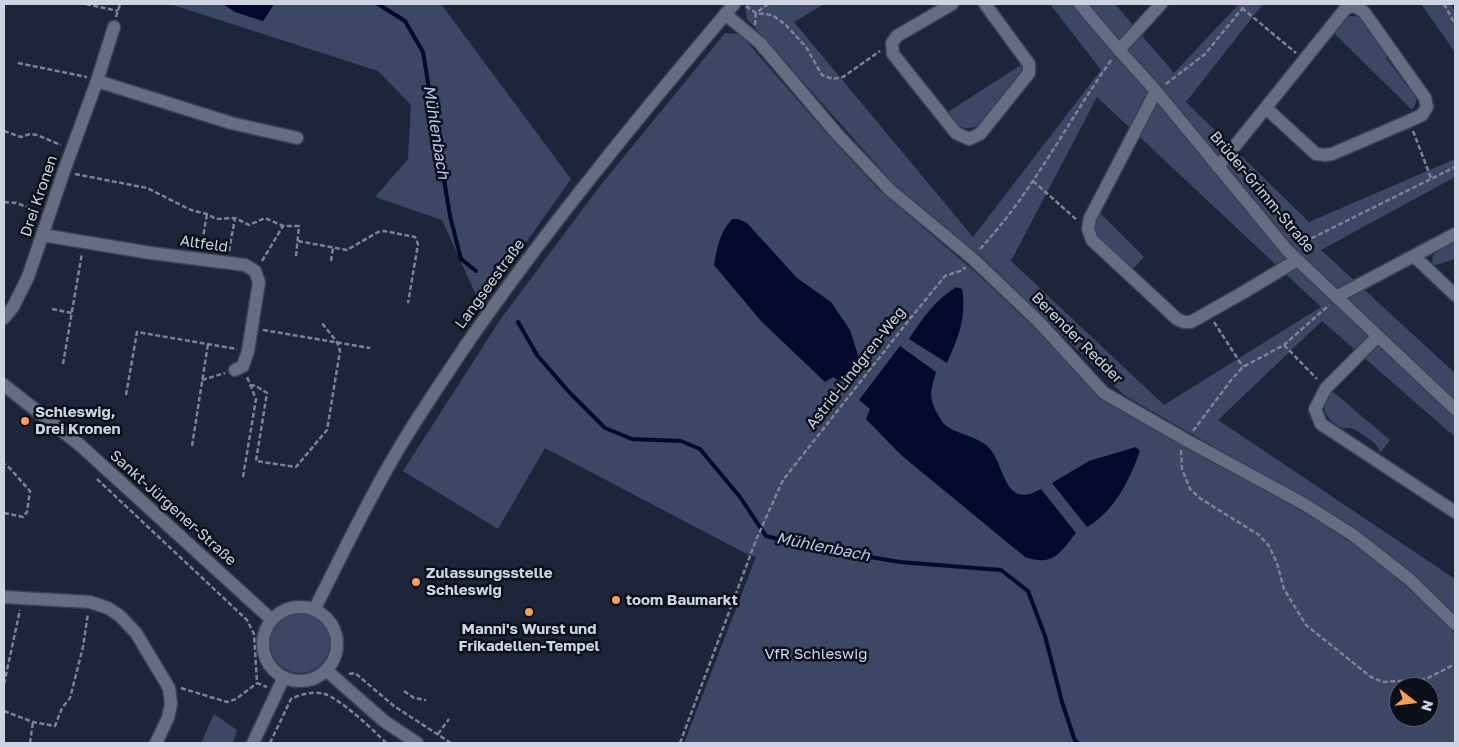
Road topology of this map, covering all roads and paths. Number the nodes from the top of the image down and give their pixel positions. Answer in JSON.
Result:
{"nodes":[{"id":1,"x":86,"y":4,"type":"edge"},
{"id":2,"x":119,"y":4,"type":"edge"},
{"id":3,"x":734,"y":4,"type":"edge"},
{"id":4,"x":742,"y":4,"type":"edge"},
{"id":5,"x":768,"y":4,"type":"edge"},
{"id":6,"x":952,"y":4,"type":"edge"},
{"id":7,"x":985,"y":4,"type":"edge"},
{"id":8,"x":1080,"y":4,"type":"edge"},
{"id":9,"x":1161,"y":4,"type":"edge"},
{"id":10,"x":1246,"y":4,"type":"edge"},
{"id":11,"x":1444,"y":4,"type":"edge"},
{"id":12,"x":1242,"y":8,"type":"junction"},
{"id":13,"x":756,"y":13,"type":"junction"},
{"id":14,"x":725,"y":14,"type":"junction"},
{"id":15,"x":1455,"y":24,"type":"edge"},
{"id":16,"x":114,"y":27,"type":"dead end"},
{"id":17,"x":892,"y":43,"type":"junction"},
{"id":18,"x":1119,"y":50,"type":"junction"},
{"id":19,"x":1304,"y":60,"type":"junction"},
{"id":20,"x":18,"y":64,"type":"dead end"},
{"id":21,"x":97,"y":81,"type":"junction"},
{"id":22,"x":1156,"y":91,"type":"junction"},
{"id":23,"x":1266,"y":108,"type":"junction"},
{"id":24,"x":1409,"y":121,"type":"junction"},
{"id":25,"x":4,"y":132,"type":"edge"},
{"id":26,"x":297,"y":138,"type":"dead end"},
{"id":27,"x":72,"y":149,"type":"junction"},
{"id":28,"x":1455,"y":166,"type":"edge"},
{"id":29,"x":1218,"y":167,"type":"junction"},
{"id":30,"x":64,"y":172,"type":"junction"},
{"id":31,"x":1431,"y":178,"type":"junction"},
{"id":32,"x":1033,"y":182,"type":"junction"},
{"id":33,"x":4,"y":202,"type":"edge"},
{"id":34,"x":207,"y":214,"type":"junction"},
{"id":35,"x":49,"y":215,"type":"junction"},
{"id":36,"x":235,"y":218,"type":"junction"},
{"id":37,"x":283,"y":226,"type":"junction"},
{"id":38,"x":1088,"y":229,"type":"junction"},
{"id":39,"x":1455,"y":234,"type":"edge"},
{"id":40,"x":42,"y":235,"type":"junction"},
{"id":41,"x":298,"y":241,"type":"junction"},
{"id":42,"x":84,"y":242,"type":"junction"},
{"id":43,"x":333,"y":248,"type":"junction"},
{"id":44,"x":1287,"y":250,"type":"junction"},
{"id":45,"x":296,"y":256,"type":"dead end"},
{"id":46,"x":1414,"y":256,"type":"junction"},
{"id":47,"x":972,"y":258,"type":"junction"},
{"id":48,"x":200,"y":259,"type":"junction"},
{"id":49,"x":1297,"y":260,"type":"junction"},
{"id":50,"x":331,"y":261,"type":"dead end"},
{"id":51,"x":227,"y":263,"type":"junction"},
{"id":52,"x":256,"y":271,"type":"junction"},
{"id":53,"x":1455,"y":295,"type":"edge"},
{"id":54,"x":1336,"y":298,"type":"junction"},
{"id":55,"x":408,"y":303,"type":"dead end"},
{"id":56,"x":52,"y":309,"type":"dead end"},
{"id":57,"x":1207,"y":312,"type":"junction"},
{"id":58,"x":72,"y":313,"type":"junction"},
{"id":59,"x":4,"y":318,"type":"edge"},
{"id":60,"x":321,"y":322,"type":"dead end"},
{"id":61,"x":252,"y":328,"type":"junction"},
{"id":62,"x":1378,"y":336,"type":"junction"},
{"id":63,"x":337,"y":342,"type":"junction"},
{"id":64,"x":208,"y":344,"type":"junction"},
{"id":65,"x":1284,"y":344,"type":"junction"},
{"id":66,"x":370,"y":348,"type":"dead end"},
{"id":67,"x":248,"y":351,"type":"junction"},
{"id":68,"x":63,"y":364,"type":"dead end"},
{"id":69,"x":1243,"y":367,"type":"junction"},
{"id":70,"x":239,"y":368,"type":"junction"},
{"id":71,"x":202,"y":380,"type":"junction"},
{"id":72,"x":4,"y":385,"type":"edge"},
{"id":73,"x":250,"y":385,"type":"junction"},
{"id":74,"x":1326,"y":388,"type":"junction"},
{"id":75,"x":126,"y":395,"type":"dead end"},
{"id":76,"x":1455,"y":409,"type":"edge"},
{"id":77,"x":1186,"y":440,"type":"junction"},
{"id":78,"x":192,"y":446,"type":"dead end"},
{"id":79,"x":6,"y":464,"type":"dead end"},
{"id":80,"x":95,"y":477,"type":"dead end"},
{"id":81,"x":243,"y":477,"type":"dead end"},
{"id":82,"x":1455,"y":512,"type":"edge"},
{"id":83,"x":4,"y":513,"type":"edge"},
{"id":84,"x":4,"y":597,"type":"edge"},
{"id":85,"x":23,"y":598,"type":"junction"},
{"id":86,"x":90,"y":602,"type":"junction"},
{"id":87,"x":314,"y":610,"type":"junction"},
{"id":88,"x":272,"y":620,"type":"junction"},
{"id":89,"x":1455,"y":624,"type":"edge"},
{"id":90,"x":1455,"y":664,"type":"edge"},
{"id":91,"x":326,"y":670,"type":"junction"},
{"id":92,"x":284,"y":678,"type":"junction"},
{"id":93,"x":338,"y":681,"type":"junction"},
{"id":94,"x":257,"y":683,"type":"junction"},
{"id":95,"x":4,"y":684,"type":"edge"},
{"id":96,"x":169,"y":688,"type":"junction"},
{"id":97,"x":404,"y":691,"type":"dead end"},
{"id":98,"x":277,"y":692,"type":"junction"},
{"id":99,"x":326,"y":694,"type":"junction"},
{"id":100,"x":291,"y":699,"type":"junction"},
{"id":101,"x":426,"y":700,"type":"dead end"},
{"id":102,"x":4,"y":711,"type":"edge"},
{"id":103,"x":449,"y":719,"type":"dead end"},
{"id":104,"x":33,"y":722,"type":"junction"},
{"id":105,"x":438,"y":734,"type":"junction"},
{"id":106,"x":30,"y":743,"type":"edge"},
{"id":107,"x":156,"y":743,"type":"edge"},
{"id":108,"x":253,"y":743,"type":"edge"},
{"id":109,"x":270,"y":743,"type":"edge"},
{"id":110,"x":386,"y":743,"type":"edge"},
{"id":111,"x":417,"y":743,"type":"edge"},
{"id":112,"x":452,"y":743,"type":"edge"},
{"id":113,"x":680,"y":743,"type":"edge"}],
"edges":[{"from":1,"to":2,"type":"path"},
{"from":3,"to":14,"type":"street","name":"Langseestraße"},
{"from":4,"to":13,"type":"path"},
{"from":5,"to":13,"type":"path"},
{"from":6,"to":17,"type":"street"},
{"from":7,"to":17,"type":"street"},
{"from":8,"to":18,"type":"street","name":"Brüder-Grimm-Straße"},
{"from":9,"to":18,"type":"street"},
{"from":10,"to":12,"type":"path"},
{"from":11,"to":15,"type":"path"},
{"from":12,"to":19,"type":"path"},
{"from":12,"to":22,"type":"path"},
{"from":13,"to":17,"type":"path"},
{"from":14,"to":47,"type":"street","name":"Berender Redder"},
{"from":14,"to":87,"type":"street","name":"Langseestraße"},
{"from":16,"to":21,"type":"street","name":"Drei Kronen"},
{"from":18,"to":22,"type":"street","name":"Brüder-Grimm-Straße"},
{"from":18,"to":32,"type":"path","name":"Astrid-Lindgren-Weg"},
{"from":19,"to":23,"type":"street"},
{"from":19,"to":24,"type":"street"},
{"from":20,"to":21,"type":"path"},
{"from":21,"to":26,"type":"street"},
{"from":21,"to":27,"type":"street","name":"Drei Kronen"},
{"from":22,"to":29,"type":"street","name":"Brüder-Grimm-Straße"},
{"from":22,"to":38,"type":"street"},
{"from":23,"to":24,"type":"street"},
{"from":23,"to":29,"type":"street"},
{"from":24,"to":31,"type":"path"},
{"from":25,"to":27,"type":"path"},
{"from":27,"to":30,"type":"street","name":"Drei Kronen"},
{"from":28,"to":31,"type":"path"},
{"from":29,"to":44,"type":"street","name":"Brüder-Grimm-Straße"},
{"from":30,"to":34,"type":"path"},
{"from":30,"to":35,"type":"street","name":"Drei Kronen"},
{"from":31,"to":44,"type":"path"},
{"from":32,"to":38,"type":"path"},
{"from":32,"to":47,"type":"path","name":"Astrid-Lindgren-Weg"},
{"from":33,"to":35,"type":"path"},
{"from":34,"to":36,"type":"path"},
{"from":34,"to":48,"type":"path"},
{"from":35,"to":40,"type":"street","name":"Drei Kronen"},
{"from":36,"to":37,"type":"path"},
{"from":36,"to":51,"type":"path"},
{"from":37,"to":41,"type":"path"},
{"from":37,"to":52,"type":"path"},
{"from":38,"to":57,"type":"street"},
{"from":39,"to":46,"type":"street"},
{"from":40,"to":42,"type":"street","name":"Altfeld"},
{"from":40,"to":59,"type":"street","name":"Drei Kronen"},
{"from":41,"to":43,"type":"path"},
{"from":41,"to":45,"type":"path"},
{"from":42,"to":48,"type":"street","name":"Altfeld"},
{"from":42,"to":58,"type":"path"},
{"from":43,"to":50,"type":"path"},
{"from":43,"to":55,"type":"path"},
{"from":44,"to":49,"type":"street","name":"Brüder-Grimm-Straße"},
{"from":46,"to":53,"type":"street"},
{"from":46,"to":54,"type":"street"},
{"from":47,"to":77,"type":"street","name":"Berender Redder"},
{"from":47,"to":113,"type":"path","name":"Astrid-Lindgren-Weg"},
{"from":48,"to":51,"type":"street","name":"Altfeld"},
{"from":49,"to":54,"type":"street","name":"Brüder-Grimm-Straße"},
{"from":49,"to":57,"type":"street"},
{"from":51,"to":52,"type":"street","name":"Altfeld"},
{"from":52,"to":61,"type":"street"},
{"from":54,"to":62,"type":"street","name":"Brüder-Grimm-Straße"},
{"from":54,"to":65,"type":"path"},
{"from":56,"to":58,"type":"path"},
{"from":57,"to":69,"type":"path"},
{"from":58,"to":68,"type":"path"},
{"from":60,"to":63,"type":"path"},
{"from":61,"to":63,"type":"path"},
{"from":61,"to":67,"type":"street"},
{"from":62,"to":74,"type":"street"},
{"from":62,"to":76,"type":"street","name":"Brüder-Grimm-Straße"},
{"from":63,"to":66,"type":"path"},
{"from":63,"to":73,"type":"path"},
{"from":64,"to":67,"type":"path"},
{"from":64,"to":71,"type":"path"},
{"from":64,"to":75,"type":"path"},
{"from":65,"to":69,"type":"path"},
{"from":65,"to":74,"type":"path"},
{"from":67,"to":70,"type":"street"},
{"from":69,"to":77,"type":"path"},
{"from":70,"to":71,"type":"path"},
{"from":70,"to":73,"type":"path"},
{"from":71,"to":78,"type":"path"},
{"from":72,"to":88,"type":"street","name":"Sankt-Jürgener-Straße"},
{"from":73,"to":81,"type":"path"},
{"from":74,"to":82,"type":"street"},
{"from":77,"to":89,"type":"street","name":"Berender Redder"},
{"from":77,"to":90,"type":"path"},
{"from":79,"to":83,"type":"path"},
{"from":80,"to":94,"type":"path"},
{"from":84,"to":85,"type":"street"},
{"from":85,"to":86,"type":"street"},
{"from":85,"to":95,"type":"path"},
{"from":86,"to":96,"type":"street"},
{"from":86,"to":104,"type":"path"},
{"from":87,"to":88,"type":"street"},
{"from":87,"to":91,"type":"street"},
{"from":88,"to":92,"type":"street"},
{"from":91,"to":92,"type":"street"},
{"from":91,"to":93,"type":"street"},
{"from":92,"to":98,"type":"street"},
{"from":93,"to":99,"type":"path"},
{"from":93,"to":105,"type":"path"},
{"from":93,"to":111,"type":"street"},
{"from":94,"to":96,"type":"path"},
{"from":94,"to":98,"type":"path"},
{"from":96,"to":107,"type":"street"},
{"from":97,"to":101,"type":"path"},
{"from":98,"to":100,"type":"path"},
{"from":98,"to":108,"type":"street"},
{"from":99,"to":100,"type":"path"},
{"from":99,"to":110,"type":"path"},
{"from":100,"to":109,"type":"path"},
{"from":102,"to":104,"type":"path"},
{"from":103,"to":105,"type":"path"},
{"from":104,"to":106,"type":"path"},
{"from":105,"to":112,"type":"path"}]}
